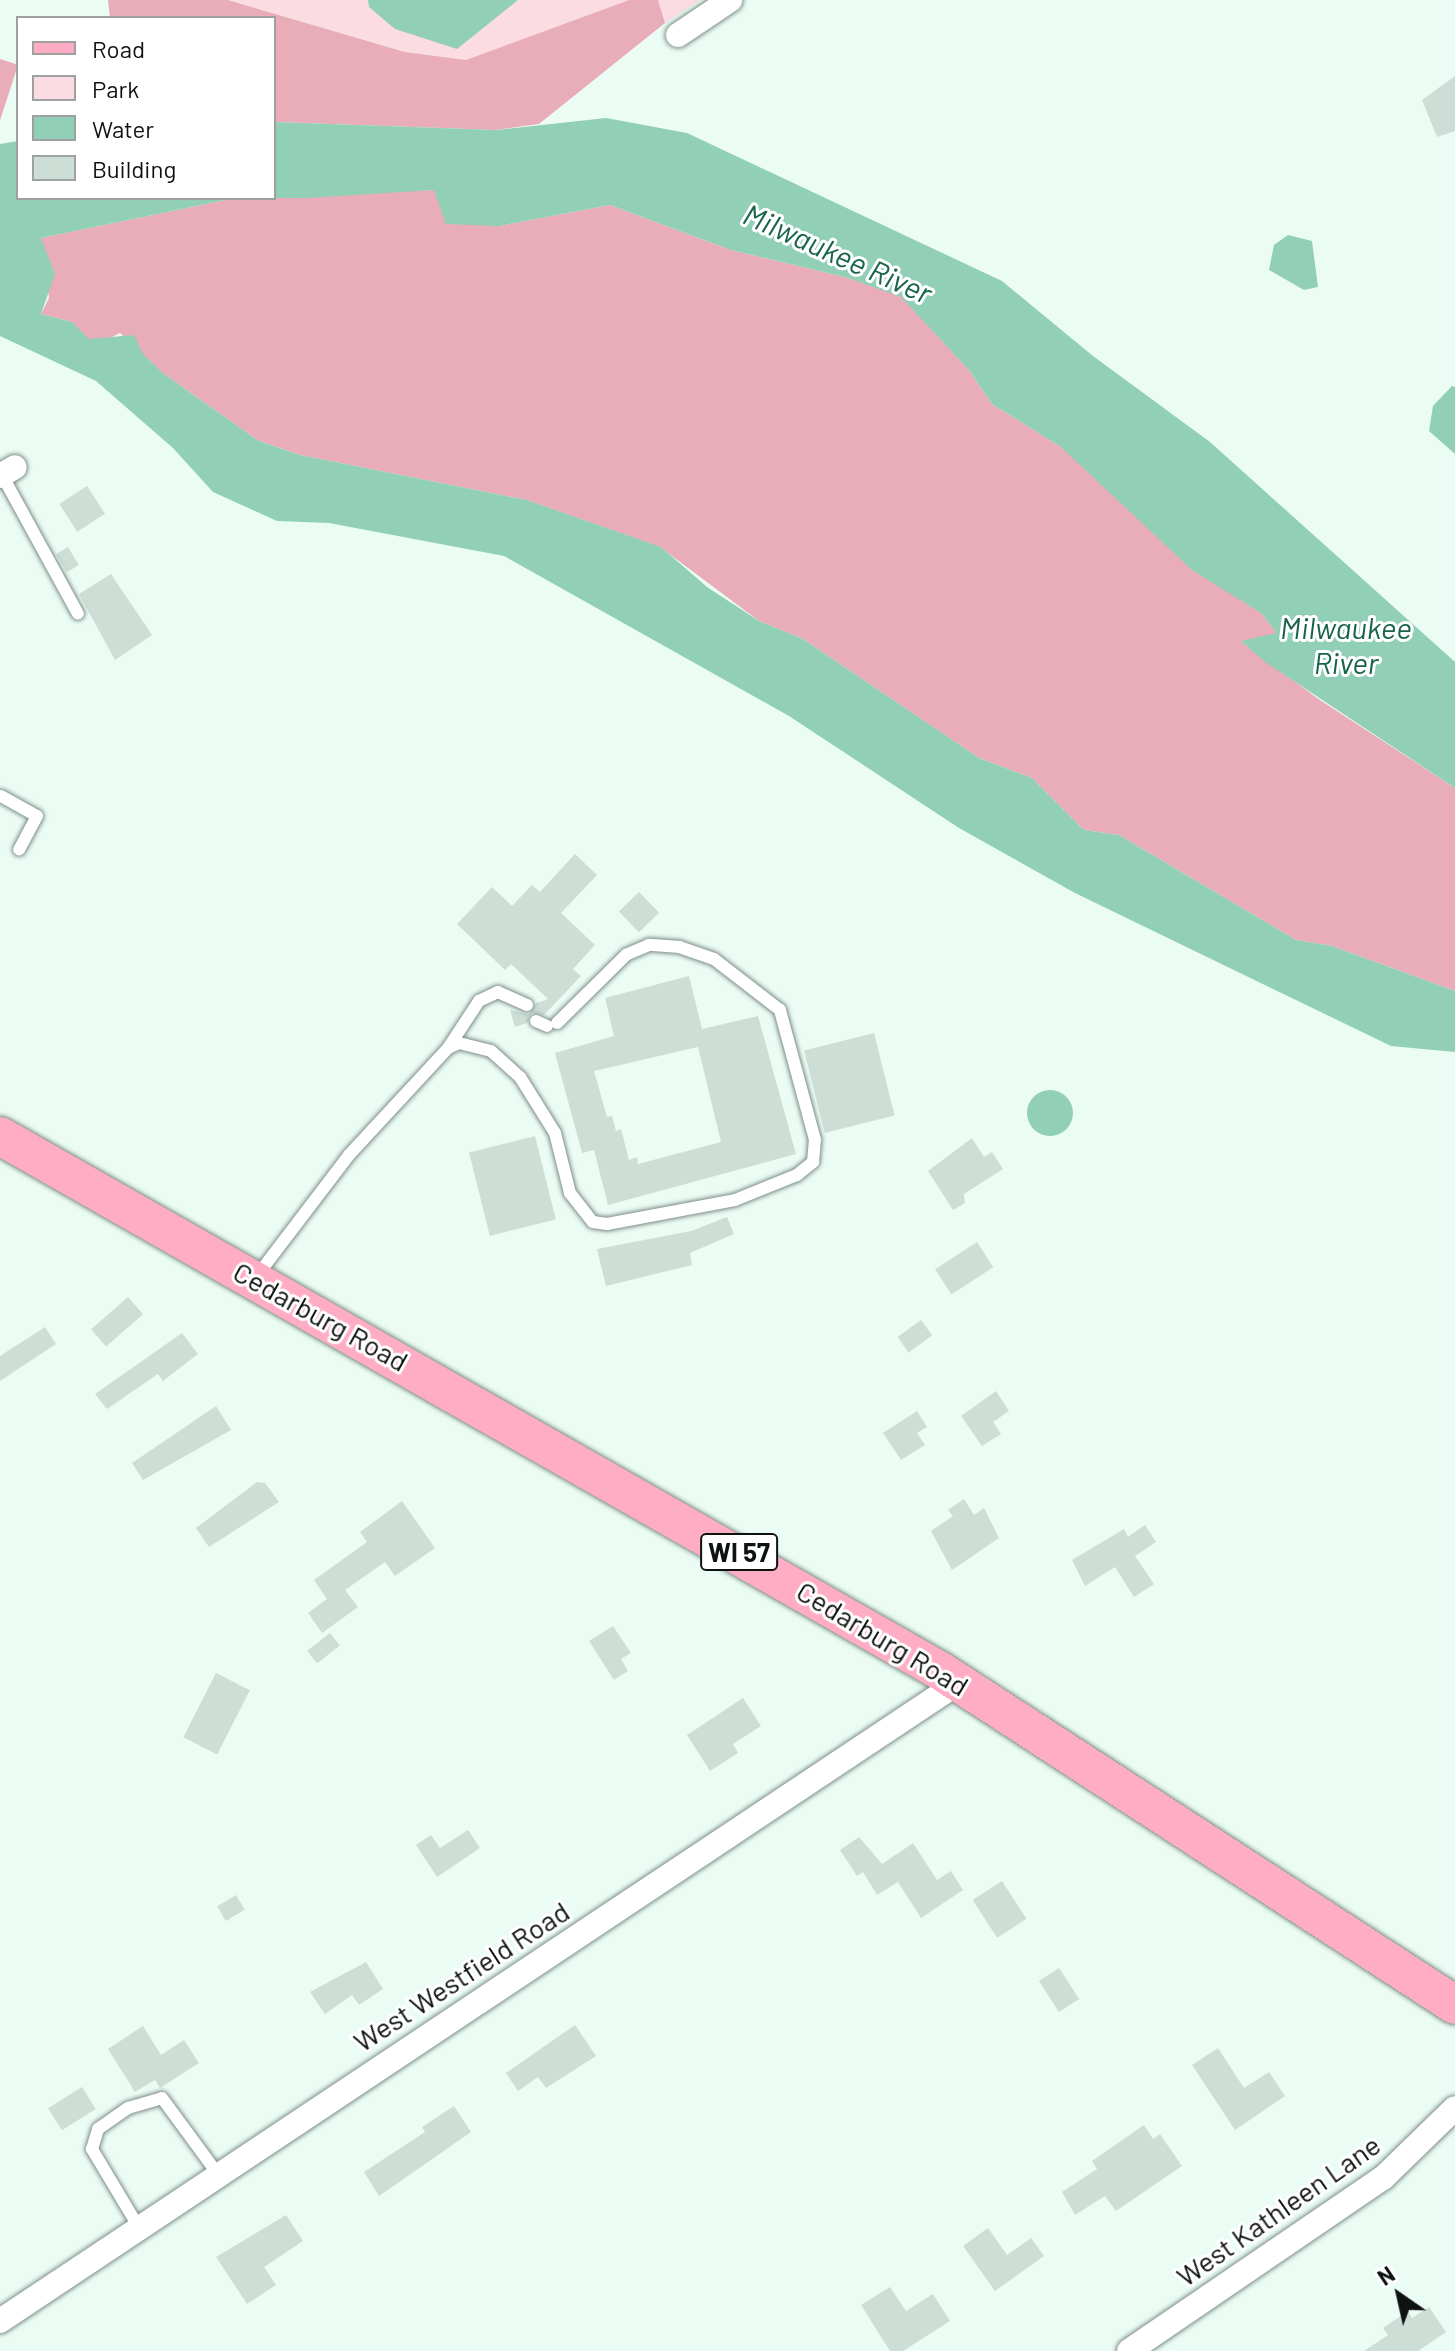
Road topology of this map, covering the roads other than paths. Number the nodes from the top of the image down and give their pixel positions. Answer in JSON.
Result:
{"nodes":[{"id":1,"x":730,"y":0,"type":"edge"},
{"id":2,"x":678,"y":35,"type":"dead end"},
{"id":3,"x":6,"y":473,"type":"edge"},
{"id":4,"x":78,"y":614,"type":"dead end"},
{"id":5,"x":1,"y":796,"type":"edge"},
{"id":6,"x":19,"y":850,"type":"dead end"},
{"id":7,"x":527,"y":1005,"type":"dead end"},
{"id":8,"x":547,"y":1023,"type":"dead end"},
{"id":9,"x":448,"y":1048,"type":"junction"},
{"id":10,"x":0,"y":1136,"type":"edge"},
{"id":11,"x":254,"y":1279,"type":"junction"},
{"id":12,"x":958,"y":1683,"type":"junction"},
{"id":13,"x":1455,"y":2005,"type":"edge"},
{"id":14,"x":1455,"y":2108,"type":"edge"},
{"id":15,"x":217,"y":2173,"type":"junction"},
{"id":16,"x":138,"y":2226,"type":"junction"},
{"id":17,"x":0,"y":2321,"type":"edge"},
{"id":18,"x":1129,"y":2351,"type":"edge"}],
"edges":[{"from":1,"to":2,"type":"street"},
{"from":3,"to":4,"type":"lane"},
{"from":5,"to":6,"type":"lane"},
{"from":7,"to":9,"type":"lane"},
{"from":8,"to":9,"type":"lane"},
{"from":9,"to":11,"type":"lane"},
{"from":10,"to":11,"type":"main road","name":"Cedarburg Road","number":"WI 57"},
{"from":11,"to":12,"type":"main road","name":"Cedarburg Road","number":"WI 57"},
{"from":12,"to":13,"type":"main road","name":"Cedarburg Road","number":"WI 57"},
{"from":12,"to":15,"type":"street","name":"West Westfield Road"},
{"from":14,"to":18,"type":"street","name":"West Kathleen Lane"},
{"from":15,"to":16,"type":"street","name":"West Westfield Road"},
{"from":15,"to":16,"type":"lane"},
{"from":16,"to":17,"type":"street","name":"West Westfield Road"}]}
